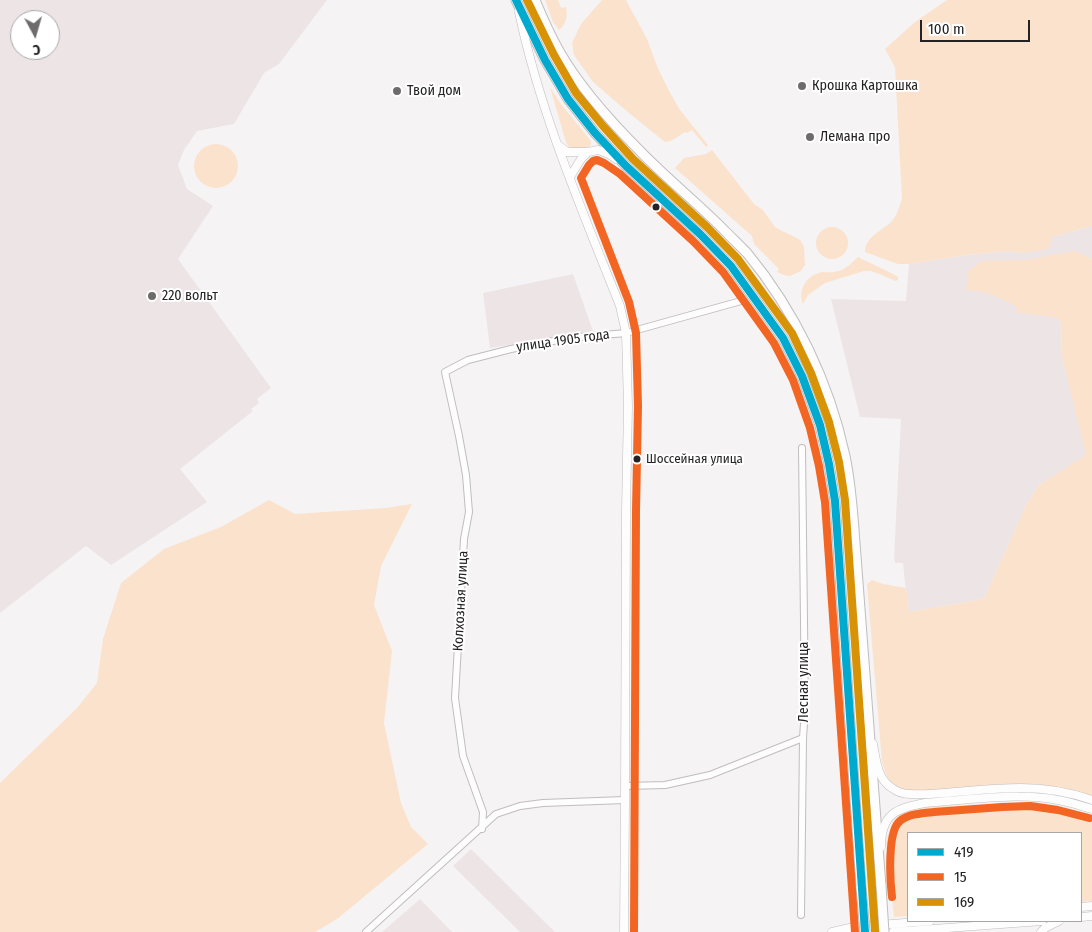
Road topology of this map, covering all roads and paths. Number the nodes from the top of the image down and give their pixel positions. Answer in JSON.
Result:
{"nodes":[{"id":1,"x":534,"y":0,"type":"edge"},
{"id":2,"x":517,"y":3,"type":"edge"},
{"id":3,"x":558,"y":145,"type":"junction"},
{"id":4,"x":588,"y":152,"type":"junction"},
{"id":5,"x":626,"y":166,"type":"junction"},
{"id":6,"x":570,"y":177,"type":"junction"},
{"id":7,"x":741,"y":301,"type":"dead end"},
{"id":8,"x":626,"y":332,"type":"junction"},
{"id":9,"x":445,"y":372,"type":"joint"},
{"id":10,"x":802,"y":448,"type":"dead end"},
{"id":11,"x":869,"y":720,"type":"junction"},
{"id":12,"x":803,"y":738,"type":"junction"},
{"id":13,"x":625,"y":786,"type":"junction"},
{"id":14,"x":625,"y":800,"type":"junction"},
{"id":15,"x":1092,"y":800,"type":"edge"},
{"id":16,"x":1092,"y":809,"type":"edge"},
{"id":17,"x":483,"y":812,"type":"junction"},
{"id":18,"x":496,"y":814,"type":"junction"},
{"id":19,"x":482,"y":828,"type":"junction"},
{"id":20,"x":881,"y":886,"type":"junction"},
{"id":21,"x":801,"y":915,"type":"dead end"},
{"id":22,"x":917,"y":922,"type":"edge"},
{"id":23,"x":1031,"y":922,"type":"edge"},
{"id":24,"x":1057,"y":922,"type":"edge"},
{"id":25,"x":986,"y":926,"type":"junction"},
{"id":26,"x":366,"y":932,"type":"edge"},
{"id":27,"x":624,"y":932,"type":"edge"},
{"id":28,"x":832,"y":932,"type":"edge"},
{"id":29,"x":865,"y":932,"type":"edge"},
{"id":30,"x":884,"y":932,"type":"edge"},
{"id":31,"x":893,"y":932,"type":"edge"},
{"id":32,"x":1000,"y":932,"type":"edge"},
{"id":33,"x":1041,"y":932,"type":"edge"}],
"edges":[{"from":1,"to":11,"type":"main road"},
{"from":2,"to":3,"type":"street"},
{"from":2,"to":5,"type":"main road"},
{"from":3,"to":4,"type":"street"},
{"from":3,"to":6,"type":"street"},
{"from":4,"to":5,"type":"street"},
{"from":4,"to":6,"type":"street"},
{"from":5,"to":29,"type":"main road","bridge":true},
{"from":6,"to":8,"type":"street"},
{"from":7,"to":8,"type":"street","name":"улица 1905 года"},
{"from":8,"to":9,"type":"street","name":"улица 1905 года"},
{"from":8,"to":13,"type":"street"},
{"from":9,"to":17,"type":"street","name":"Колхозная улица"},
{"from":10,"to":12,"type":"street","name":"Лесная улица"},
{"from":11,"to":15,"type":"street"},
{"from":11,"to":20,"type":"main road"},
{"from":12,"to":13,"type":"street"},
{"from":12,"to":21,"type":"street","name":"Лесная улица"},
{"from":13,"to":14,"type":"street"},
{"from":14,"to":18,"type":"street"},
{"from":14,"to":27,"type":"street"},
{"from":16,"to":20,"type":"street"},
{"from":17,"to":18,"type":"street"},
{"from":17,"to":19,"type":"street","name":"Колхозная улица"},
{"from":18,"to":19,"type":"street"},
{"from":19,"to":26,"type":"street"},
{"from":20,"to":30,"type":"main road","bridge":true},
{"from":22,"to":28,"type":"street"},
{"from":23,"to":25,"type":"street"},
{"from":24,"to":33,"type":"street"},
{"from":25,"to":31,"type":"street"},
{"from":25,"to":32,"type":"street"}]}
